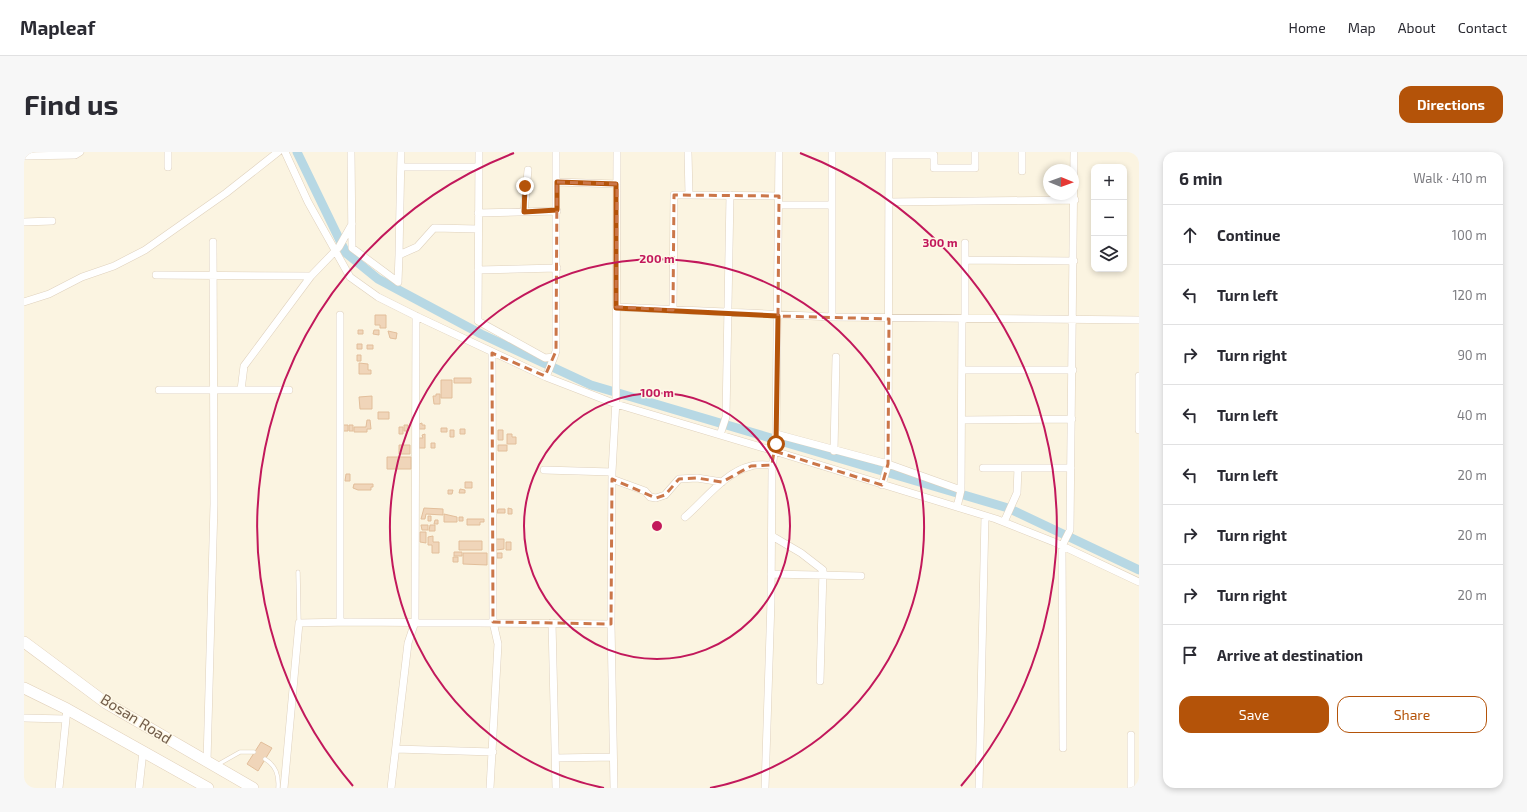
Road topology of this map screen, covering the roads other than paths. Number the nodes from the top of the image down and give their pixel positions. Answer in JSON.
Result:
{"nodes":[{"id":1,"x":80,"y":152,"type":"edge"},
{"id":2,"x":168,"y":152,"type":"edge"},
{"id":3,"x":278,"y":152,"type":"edge"},
{"id":4,"x":285,"y":152,"type":"edge"},
{"id":5,"x":352,"y":152,"type":"edge"},
{"id":6,"x":401,"y":152,"type":"edge"},
{"id":7,"x":479,"y":152,"type":"edge"},
{"id":8,"x":556,"y":152,"type":"edge"},
{"id":9,"x":617,"y":152,"type":"edge"},
{"id":10,"x":688,"y":152,"type":"edge"},
{"id":11,"x":779,"y":152,"type":"edge"},
{"id":12,"x":832,"y":152,"type":"edge"},
{"id":13,"x":975,"y":152,"type":"edge"},
{"id":14,"x":1022,"y":152,"type":"edge"},
{"id":15,"x":1074,"y":152,"type":"edge"},
{"id":16,"x":889,"y":153,"type":"edge"},
{"id":17,"x":24,"y":156,"type":"edge"},
{"id":18,"x":1074,"y":164,"type":"edge"},
{"id":19,"x":168,"y":167,"type":"dead end"},
{"id":20,"x":401,"y":167,"type":"junction"},
{"id":21,"x":479,"y":167,"type":"junction"},
{"id":22,"x":528,"y":170,"type":"dead end"},
{"id":23,"x":1022,"y":171,"type":"dead end"},
{"id":24,"x":557,"y":182,"type":"junction"},
{"id":25,"x":616,"y":184,"type":"junction"},
{"id":26,"x":689,"y":195,"type":"junction"},
{"id":27,"x":730,"y":195,"type":"junction"},
{"id":28,"x":779,"y":196,"type":"junction"},
{"id":29,"x":1075,"y":200,"type":"joint"},
{"id":30,"x":889,"y":202,"type":"junction"},
{"id":31,"x":779,"y":205,"type":"junction"},
{"id":32,"x":832,"y":206,"type":"junction"},
{"id":33,"x":557,"y":210,"type":"junction"},
{"id":34,"x":524,"y":212,"type":"junction"},
{"id":35,"x":478,"y":213,"type":"junction"},
{"id":36,"x":52,"y":221,"type":"dead end"},
{"id":37,"x":24,"y":222,"type":"edge"},
{"id":38,"x":352,"y":224,"type":"junction"},
{"id":39,"x":478,"y":230,"type":"junction"},
{"id":40,"x":213,"y":242,"type":"dead end"},
{"id":41,"x":965,"y":243,"type":"dead end"},
{"id":42,"x":337,"y":249,"type":"junction"},
{"id":43,"x":399,"y":255,"type":"junction"},
{"id":44,"x":965,"y":260,"type":"junction"},
{"id":45,"x":1074,"y":261,"type":"junction"},
{"id":46,"x":557,"y":268,"type":"junction"},
{"id":47,"x":478,"y":270,"type":"junction"},
{"id":48,"x":156,"y":275,"type":"dead end"},
{"id":49,"x":213,"y":275,"type":"junction"},
{"id":50,"x":311,"y":276,"type":"junction"},
{"id":51,"x":24,"y":302,"type":"edge"},
{"id":52,"x":616,"y":308,"type":"junction"},
{"id":53,"x":674,"y":310,"type":"junction"},
{"id":54,"x":728,"y":312,"type":"junction"},
{"id":55,"x":340,"y":315,"type":"dead end"},
{"id":56,"x":416,"y":316,"type":"junction"},
{"id":57,"x":778,"y":316,"type":"junction"},
{"id":58,"x":832,"y":317,"type":"junction"},
{"id":59,"x":889,"y":318,"type":"junction"},
{"id":60,"x":963,"y":319,"type":"junction"},
{"id":61,"x":1074,"y":319,"type":"junction"},
{"id":62,"x":1139,"y":320,"type":"edge"},
{"id":63,"x":492,"y":352,"type":"junction"},
{"id":64,"x":836,"y":357,"type":"dead end"},
{"id":65,"x":553,"y":360,"type":"junction"},
{"id":66,"x":962,"y":370,"type":"junction"},
{"id":67,"x":1073,"y":370,"type":"junction"},
{"id":68,"x":547,"y":373,"type":"junction"},
{"id":69,"x":1139,"y":376,"type":"edge"},
{"id":70,"x":159,"y":390,"type":"dead end"},
{"id":71,"x":214,"y":390,"type":"junction"},
{"id":72,"x":241,"y":390,"type":"junction"},
{"id":73,"x":289,"y":390,"type":"dead end"},
{"id":74,"x":616,"y":402,"type":"junction"},
{"id":75,"x":1072,"y":419,"type":"junction"},
{"id":76,"x":962,"y":420,"type":"junction"},
{"id":77,"x":1139,"y":430,"type":"edge"},
{"id":78,"x":776,"y":434,"type":"junction"},
{"id":79,"x":720,"y":435,"type":"junction"},
{"id":80,"x":775,"y":448,"type":"junction"},
{"id":81,"x":834,"y":451,"type":"junction"},
{"id":82,"x":888,"y":464,"type":"junction"},
{"id":83,"x":772,"y":465,"type":"junction"},
{"id":84,"x":983,"y":468,"type":"dead end"},
{"id":85,"x":1018,"y":468,"type":"junction"},
{"id":86,"x":1071,"y":468,"type":"junction"},
{"id":87,"x":544,"y":470,"type":"dead end"},
{"id":88,"x":612,"y":476,"type":"junction"},
{"id":89,"x":722,"y":482,"type":"junction"},
{"id":90,"x":883,"y":482,"type":"junction"},
{"id":91,"x":961,"y":490,"type":"junction"},
{"id":92,"x":958,"y":503,"type":"junction"},
{"id":93,"x":985,"y":516,"type":"junction"},
{"id":94,"x":685,"y":517,"type":"dead end"},
{"id":95,"x":1004,"y":522,"type":"junction"},
{"id":96,"x":772,"y":536,"type":"junction"},
{"id":97,"x":1064,"y":542,"type":"junction"},
{"id":98,"x":298,"y":572,"type":"dead end"},
{"id":99,"x":771,"y":574,"type":"junction"},
{"id":100,"x":822,"y":575,"type":"junction"},
{"id":101,"x":861,"y":576,"type":"dead end"},
{"id":102,"x":1139,"y":582,"type":"edge"},
{"id":103,"x":340,"y":622,"type":"junction"},
{"id":104,"x":416,"y":622,"type":"junction"},
{"id":105,"x":493,"y":622,"type":"junction"},
{"id":106,"x":552,"y":623,"type":"junction"},
{"id":107,"x":299,"y":624,"type":"junction"},
{"id":108,"x":611,"y":624,"type":"junction"},
{"id":109,"x":24,"y":642,"type":"edge"},
{"id":110,"x":820,"y":681,"type":"dead end"},
{"id":111,"x":24,"y":688,"type":"edge"},
{"id":112,"x":66,"y":714,"type":"junction"},
{"id":113,"x":24,"y":718,"type":"edge"},
{"id":114,"x":1131,"y":735,"type":"dead end"},
{"id":115,"x":1063,"y":748,"type":"dead end"},
{"id":116,"x":396,"y":749,"type":"junction"},
{"id":117,"x":143,"y":751,"type":"junction"},
{"id":118,"x":254,"y":752,"type":"dead end"},
{"id":119,"x":493,"y":752,"type":"junction"},
{"id":120,"x":613,"y":757,"type":"junction"},
{"id":121,"x":556,"y":758,"type":"junction"},
{"id":122,"x":265,"y":759,"type":"dead end"},
{"id":123,"x":211,"y":764,"type":"junction"},
{"id":124,"x":59,"y":788,"type":"edge"},
{"id":125,"x":139,"y":788,"type":"edge"},
{"id":126,"x":208,"y":788,"type":"edge"},
{"id":127,"x":253,"y":788,"type":"edge"},
{"id":128,"x":278,"y":788,"type":"edge"},
{"id":129,"x":284,"y":788,"type":"edge"},
{"id":130,"x":392,"y":788,"type":"edge"},
{"id":131,"x":490,"y":788,"type":"edge"},
{"id":132,"x":556,"y":788,"type":"edge"},
{"id":133,"x":614,"y":788,"type":"edge"},
{"id":134,"x":765,"y":788,"type":"edge"},
{"id":135,"x":979,"y":788,"type":"edge"},
{"id":136,"x":1131,"y":788,"type":"edge"}],
"edges":[{"from":1,"to":17,"type":"street"},
{"from":2,"to":19,"type":"street"},
{"from":3,"to":51,"type":"street"},
{"from":4,"to":42,"type":"street"},
{"from":5,"to":38,"type":"street"},
{"from":6,"to":20,"type":"street"},
{"from":7,"to":21,"type":"street"},
{"from":8,"to":24,"type":"street"},
{"from":9,"to":25,"type":"street"},
{"from":10,"to":26,"type":"street"},
{"from":11,"to":28,"type":"street"},
{"from":12,"to":32,"type":"street"},
{"from":13,"to":16,"type":"street"},
{"from":14,"to":23,"type":"street"},
{"from":15,"to":18,"type":"street"},
{"from":16,"to":30,"type":"street"},
{"from":20,"to":21,"type":"street"},
{"from":20,"to":43,"type":"street"},
{"from":21,"to":35,"type":"street"},
{"from":22,"to":34,"type":"street"},
{"from":24,"to":25,"type":"street"},
{"from":24,"to":33,"type":"street"},
{"from":25,"to":52,"type":"street"},
{"from":26,"to":27,"type":"street"},
{"from":26,"to":53,"type":"street"},
{"from":27,"to":28,"type":"street"},
{"from":27,"to":54,"type":"street"},
{"from":28,"to":31,"type":"street"},
{"from":29,"to":30,"type":"street"},
{"from":29,"to":45,"type":"street"},
{"from":30,"to":59,"type":"street"},
{"from":31,"to":32,"type":"street"},
{"from":31,"to":57,"type":"street"},
{"from":32,"to":58,"type":"street"},
{"from":33,"to":34,"type":"street"},
{"from":33,"to":46,"type":"street"},
{"from":34,"to":35,"type":"street"},
{"from":35,"to":39,"type":"street"},
{"from":36,"to":37,"type":"street"},
{"from":38,"to":42,"type":"street"},
{"from":38,"to":43,"type":"street"},
{"from":39,"to":43,"type":"street"},
{"from":39,"to":47,"type":"street"},
{"from":40,"to":49,"type":"street"},
{"from":41,"to":44,"type":"street"},
{"from":42,"to":50,"type":"street"},
{"from":42,"to":56,"type":"street"},
{"from":44,"to":45,"type":"street"},
{"from":44,"to":60,"type":"street"},
{"from":45,"to":61,"type":"street"},
{"from":46,"to":47,"type":"street"},
{"from":46,"to":65,"type":"street"},
{"from":47,"to":65,"type":"street"},
{"from":48,"to":49,"type":"street"},
{"from":49,"to":50,"type":"street"},
{"from":49,"to":71,"type":"street"},
{"from":50,"to":72,"type":"street"},
{"from":52,"to":53,"type":"street"},
{"from":52,"to":74,"type":"street"},
{"from":53,"to":54,"type":"street"},
{"from":54,"to":57,"type":"street"},
{"from":54,"to":79,"type":"street"},
{"from":55,"to":103,"type":"street"},
{"from":56,"to":63,"type":"street"},
{"from":56,"to":104,"type":"street"},
{"from":57,"to":58,"type":"street"},
{"from":57,"to":78,"type":"street"},
{"from":58,"to":59,"type":"street"},
{"from":59,"to":60,"type":"street"},
{"from":59,"to":82,"type":"street"},
{"from":60,"to":61,"type":"street"},
{"from":60,"to":66,"type":"street"},
{"from":61,"to":62,"type":"street"},
{"from":61,"to":67,"type":"street"},
{"from":63,"to":68,"type":"street"},
{"from":63,"to":105,"type":"street"},
{"from":64,"to":81,"type":"street"},
{"from":65,"to":68,"type":"street"},
{"from":66,"to":67,"type":"street"},
{"from":66,"to":76,"type":"street"},
{"from":67,"to":75,"type":"street"},
{"from":68,"to":74,"type":"street"},
{"from":69,"to":77,"type":"street"},
{"from":70,"to":71,"type":"street"},
{"from":71,"to":72,"type":"street"},
{"from":71,"to":123,"type":"street"},
{"from":72,"to":73,"type":"street"},
{"from":74,"to":79,"type":"street"},
{"from":74,"to":88,"type":"street"},
{"from":75,"to":76,"type":"street"},
{"from":75,"to":86,"type":"street"},
{"from":76,"to":91,"type":"street"},
{"from":78,"to":80,"type":"street"},
{"from":78,"to":81,"type":"street"},
{"from":79,"to":80,"type":"street"},
{"from":80,"to":83,"type":"street"},
{"from":80,"to":90,"type":"street"},
{"from":81,"to":82,"type":"street"},
{"from":82,"to":90,"type":"street"},
{"from":82,"to":91,"type":"street"},
{"from":83,"to":89,"type":"street"},
{"from":83,"to":96,"type":"street"},
{"from":84,"to":85,"type":"street"},
{"from":85,"to":86,"type":"street"},
{"from":85,"to":95,"type":"street"},
{"from":86,"to":97,"type":"street"},
{"from":87,"to":88,"type":"street"},
{"from":88,"to":89,"type":"street"},
{"from":88,"to":108,"type":"street"},
{"from":89,"to":94,"type":"street"},
{"from":90,"to":92,"type":"street"},
{"from":91,"to":92,"type":"street"},
{"from":92,"to":93,"type":"street"},
{"from":93,"to":95,"type":"street"},
{"from":93,"to":135,"type":"street"},
{"from":95,"to":97,"type":"street"},
{"from":96,"to":99,"type":"street"},
{"from":96,"to":100,"type":"street"},
{"from":97,"to":102,"type":"street"},
{"from":97,"to":115,"type":"street"},
{"from":98,"to":107,"type":"lane"},
{"from":99,"to":100,"type":"street"},
{"from":99,"to":134,"type":"street"},
{"from":100,"to":101,"type":"street"},
{"from":100,"to":110,"type":"street"},
{"from":103,"to":104,"type":"street"},
{"from":103,"to":107,"type":"street"},
{"from":104,"to":105,"type":"street"},
{"from":104,"to":116,"type":"street"},
{"from":105,"to":106,"type":"street"},
{"from":105,"to":119,"type":"street"},
{"from":106,"to":108,"type":"street"},
{"from":106,"to":121,"type":"street"},
{"from":107,"to":129,"type":"street"},
{"from":108,"to":120,"type":"street"},
{"from":109,"to":123,"type":"main road","name":"Bosan Road"},
{"from":111,"to":112,"type":"main road","name":"Bosan Road"},
{"from":112,"to":113,"type":"street"},
{"from":112,"to":117,"type":"main road","name":"Bosan Road"},
{"from":112,"to":124,"type":"street"},
{"from":114,"to":136,"type":"street"},
{"from":116,"to":119,"type":"street"},
{"from":116,"to":130,"type":"street"},
{"from":117,"to":125,"type":"street"},
{"from":117,"to":126,"type":"main road","name":"Bosan Road"},
{"from":118,"to":123,"type":"lane"},
{"from":119,"to":131,"type":"street"},
{"from":120,"to":121,"type":"street"},
{"from":120,"to":133,"type":"street"},
{"from":121,"to":132,"type":"street"},
{"from":122,"to":128,"type":"lane"},
{"from":123,"to":127,"type":"main road","name":"Bosan Road"}]}
